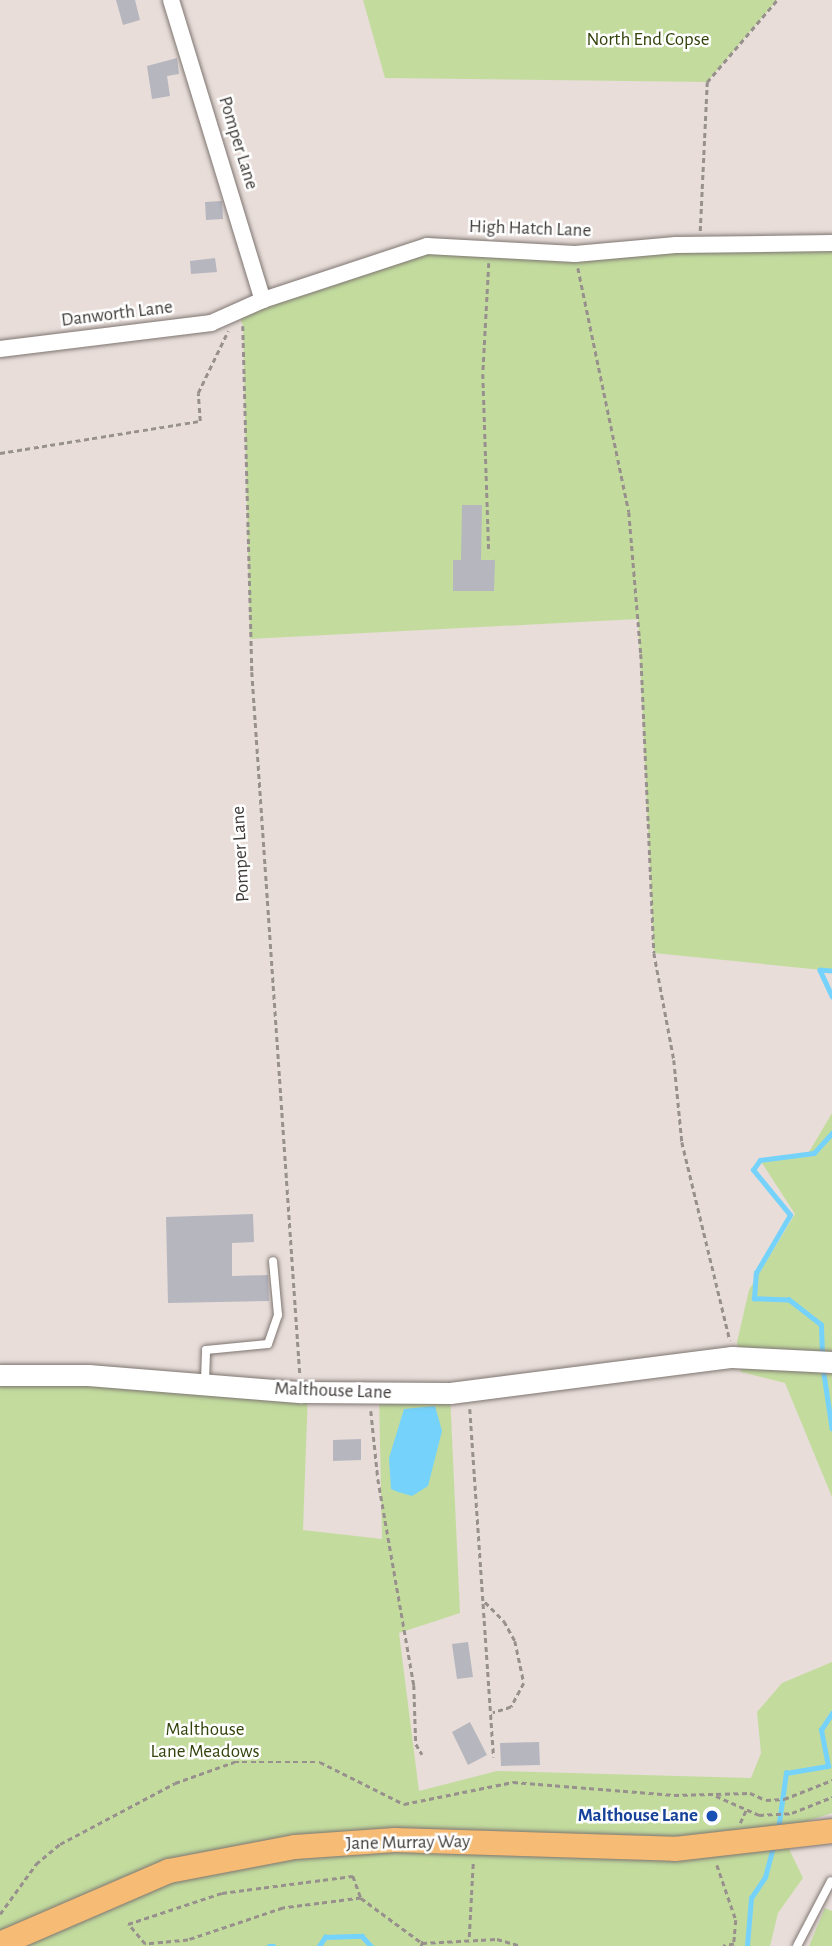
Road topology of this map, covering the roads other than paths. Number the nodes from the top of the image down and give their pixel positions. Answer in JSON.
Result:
{"nodes":[{"id":1,"x":171,"y":0,"type":"edge"},
{"id":2,"x":832,"y":243,"type":"edge"},
{"id":3,"x":263,"y":300,"type":"junction"},
{"id":4,"x":238,"y":313,"type":"joint"},
{"id":5,"x":0,"y":349,"type":"edge"},
{"id":6,"x":273,"y":1261,"type":"dead end"},
{"id":7,"x":832,"y":1362,"type":"edge"},
{"id":8,"x":0,"y":1375,"type":"edge"},
{"id":9,"x":205,"y":1384,"type":"junction"},
{"id":10,"x":832,"y":1831,"type":"edge"},
{"id":11,"x":831,"y":1881,"type":"edge"},
{"id":12,"x":0,"y":1944,"type":"edge"},
{"id":13,"x":797,"y":1946,"type":"edge"}],
"edges":[{"from":1,"to":3,"type":"street","name":"Pomper Lane"},
{"from":2,"to":3,"type":"street","name":"High Hatch Lane"},
{"from":3,"to":4,"type":"street","name":"High Hatch Lane"},
{"from":4,"to":5,"type":"street","name":"Danworth Lane"},
{"from":6,"to":9,"type":"lane"},
{"from":7,"to":9,"type":"street","name":"Malthouse Lane"},
{"from":8,"to":9,"type":"street","name":"Malthouse Lane"},
{"from":10,"to":12,"type":"main road","name":"Jane Murray Way"},
{"from":11,"to":13,"type":"lane"}]}
